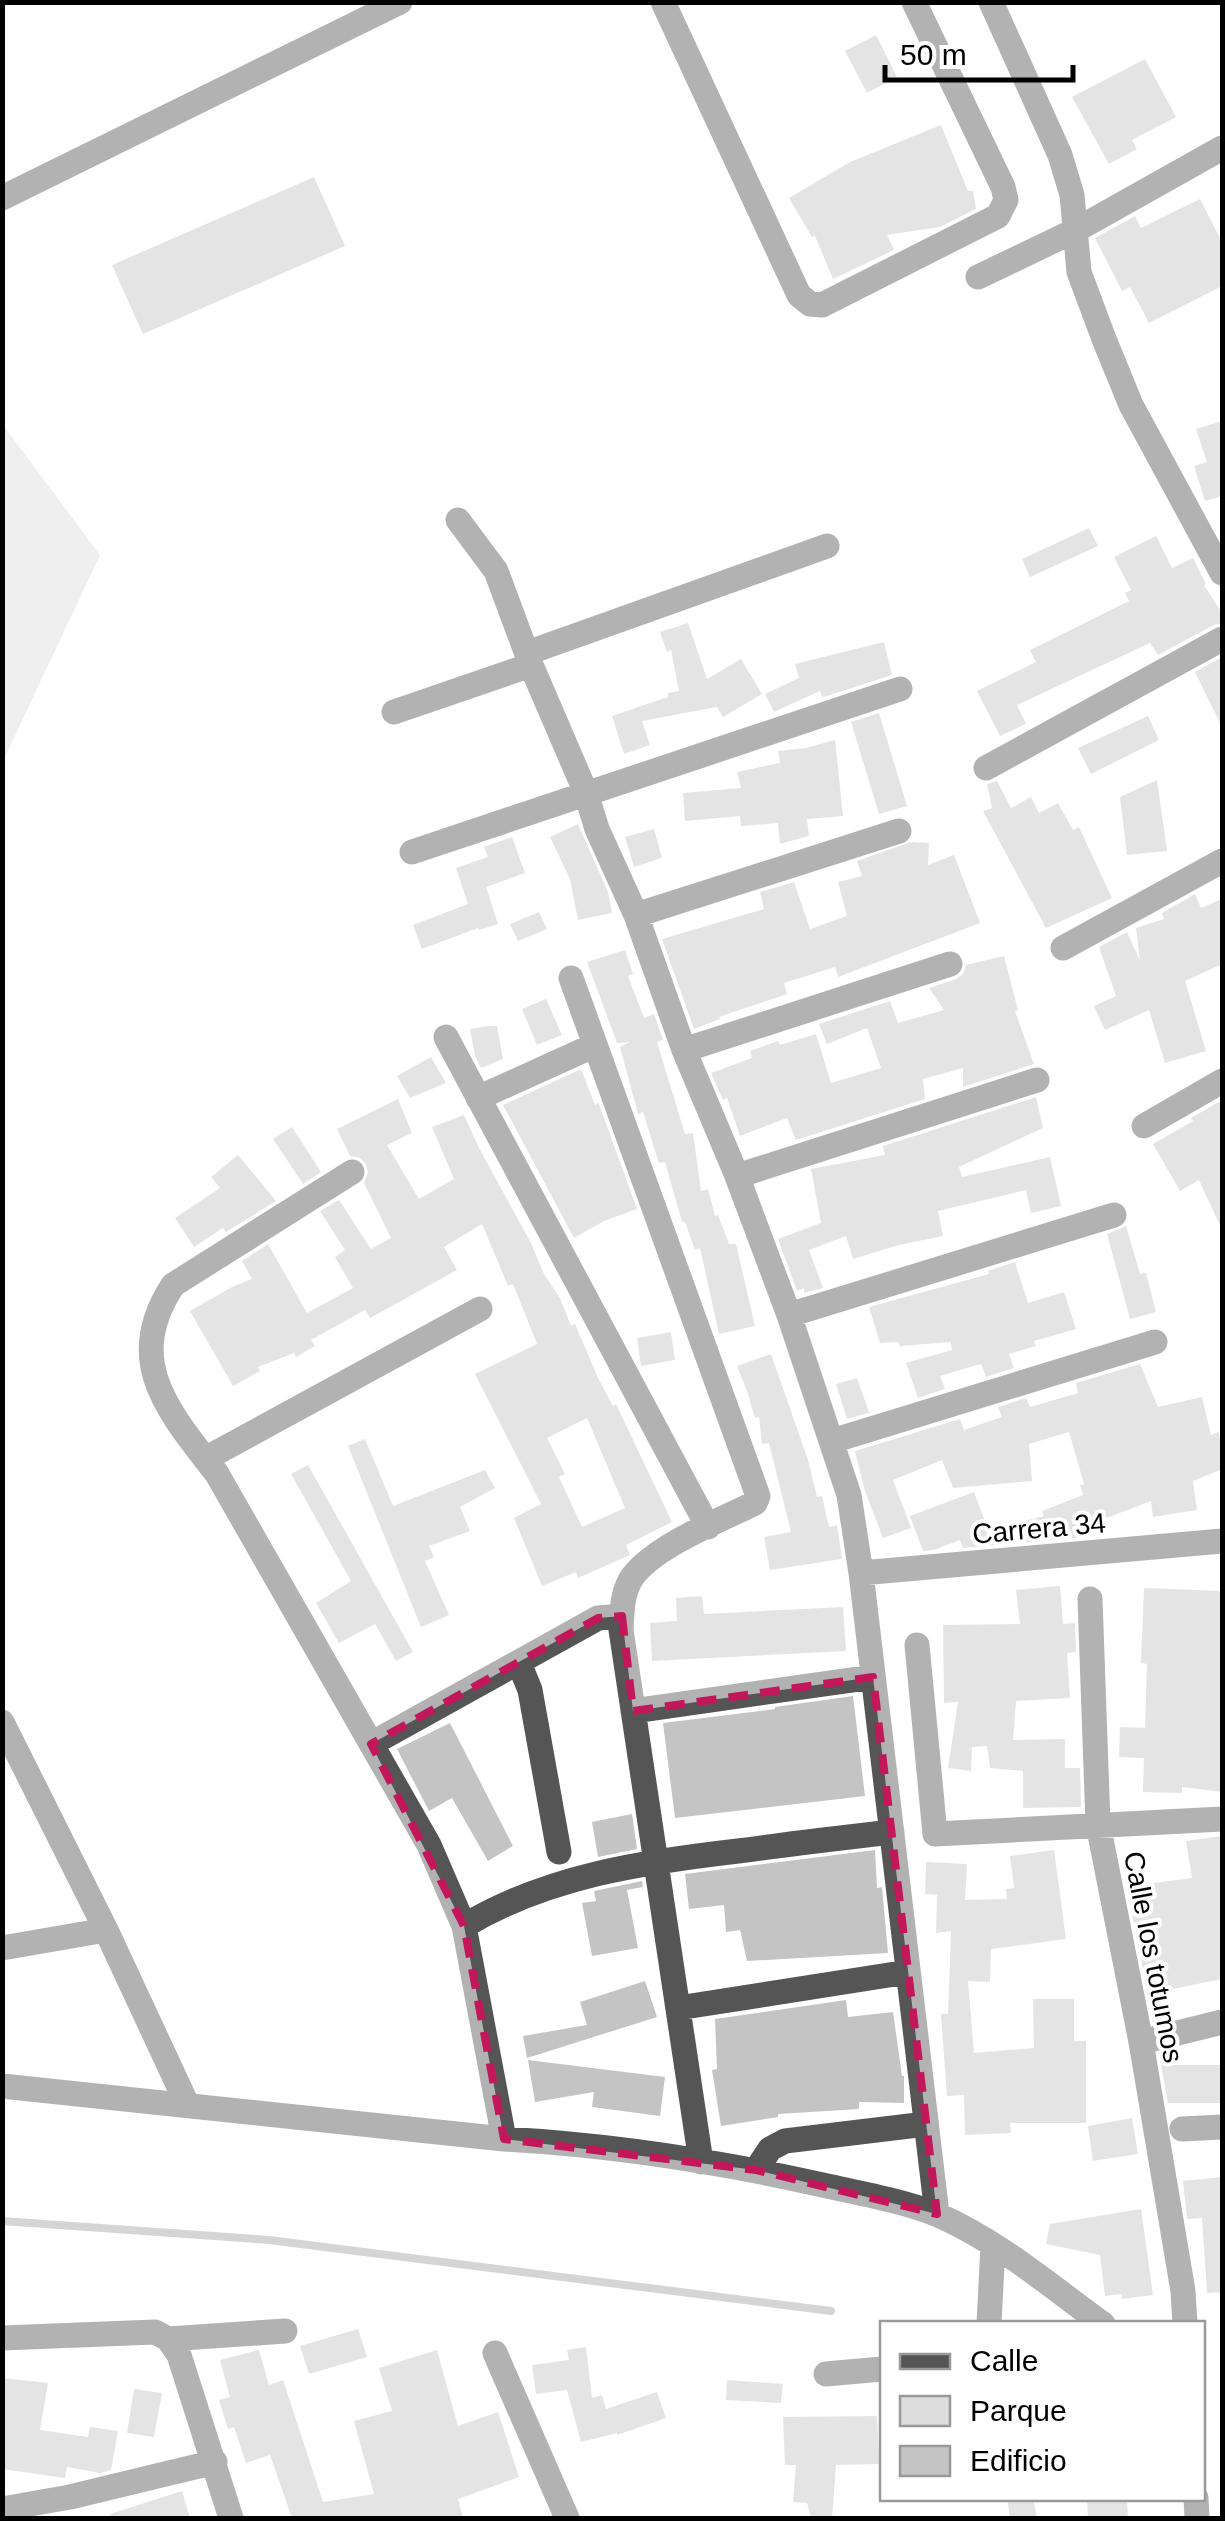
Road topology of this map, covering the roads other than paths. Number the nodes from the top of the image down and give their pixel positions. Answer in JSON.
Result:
{"nodes":[{"id":1,"x":400,"y":2,"type":"edge"},
{"id":2,"x":663,"y":2,"type":"edge"},
{"id":3,"x":914,"y":2,"type":"edge"},
{"id":4,"x":991,"y":2,"type":"edge"},
{"id":5,"x":1222,"y":148,"type":"edge"},
{"id":6,"x":2,"y":198,"type":"edge"},
{"id":7,"x":1076,"y":230,"type":"junction"},
{"id":8,"x":978,"y":277,"type":"dead end"},
{"id":9,"x":458,"y":520,"type":"dead end"},
{"id":10,"x":828,"y":546,"type":"dead end"},
{"id":11,"x":1222,"y":574,"type":"edge"},
{"id":12,"x":1222,"y":640,"type":"edge"},
{"id":13,"x":529,"y":659,"type":"junction"},
{"id":14,"x":900,"y":689,"type":"dead end"},
{"id":15,"x":394,"y":712,"type":"dead end"},
{"id":16,"x":986,"y":768,"type":"dead end"},
{"id":17,"x":586,"y":793,"type":"junction"},
{"id":18,"x":899,"y":831,"type":"dead end"},
{"id":19,"x":412,"y":852,"type":"dead end"},
{"id":20,"x":1222,"y":860,"type":"edge"},
{"id":21,"x":636,"y":916,"type":"junction"},
{"id":22,"x":1063,"y":948,"type":"dead end"},
{"id":23,"x":950,"y":964,"type":"dead end"},
{"id":24,"x":571,"y":978,"type":"dead end"},
{"id":25,"x":446,"y":1037,"type":"dead end"},
{"id":26,"x":596,"y":1045,"type":"junction"},
{"id":27,"x":684,"y":1050,"type":"junction"},
{"id":28,"x":1037,"y":1080,"type":"dead end"},
{"id":29,"x":1222,"y":1081,"type":"edge"},
{"id":30,"x":478,"y":1098,"type":"junction"},
{"id":31,"x":1144,"y":1126,"type":"dead end"},
{"id":32,"x":352,"y":1172,"type":"dead end"},
{"id":33,"x":737,"y":1176,"type":"junction"},
{"id":34,"x":1114,"y":1215,"type":"dead end"},
{"id":35,"x":480,"y":1309,"type":"dead end"},
{"id":36,"x":789,"y":1315,"type":"junction"},
{"id":37,"x":1154,"y":1342,"type":"dead end"},
{"id":38,"x":832,"y":1441,"type":"junction"},
{"id":39,"x":205,"y":1458,"type":"junction"},
{"id":40,"x":708,"y":1527,"type":"junction"},
{"id":41,"x":1222,"y":1541,"type":"edge"},
{"id":42,"x":861,"y":1572,"type":"junction"},
{"id":43,"x":1090,"y":1599,"type":"dead end"},
{"id":44,"x":622,"y":1616,"type":"junction"},
{"id":45,"x":917,"y":1645,"type":"dead end"},
{"id":46,"x":518,"y":1662,"type":"junction"},
{"id":47,"x":873,"y":1677,"type":"junction"},
{"id":48,"x":634,"y":1711,"type":"junction"},
{"id":49,"x":2,"y":1722,"type":"edge"},
{"id":50,"x":371,"y":1744,"type":"junction"},
{"id":51,"x":14,"y":1770,"type":"edge"},
{"id":52,"x":1222,"y":1819,"type":"edge"},
{"id":53,"x":1098,"y":1824,"type":"junction"},
{"id":54,"x":892,"y":1832,"type":"junction"},
{"id":55,"x":559,"y":1852,"type":"dead end"},
{"id":56,"x":656,"y":1860,"type":"junction"},
{"id":57,"x":464,"y":1926,"type":"junction"},
{"id":58,"x":106,"y":1930,"type":"junction"},
{"id":59,"x":2,"y":1948,"type":"edge"},
{"id":60,"x":908,"y":1972,"type":"junction"},
{"id":61,"x":678,"y":2008,"type":"junction"},
{"id":62,"x":1222,"y":2022,"type":"edge"},
{"id":63,"x":1141,"y":2042,"type":"junction"},
{"id":64,"x":2,"y":2086,"type":"edge"},
{"id":65,"x":186,"y":2104,"type":"junction"},
{"id":66,"x":926,"y":2124,"type":"junction"},
{"id":67,"x":1222,"y":2127,"type":"edge"},
{"id":68,"x":1182,"y":2129,"type":"dead end"},
{"id":69,"x":504,"y":2139,"type":"junction"},
{"id":70,"x":701,"y":2162,"type":"junction"},
{"id":71,"x":756,"y":2170,"type":"junction"},
{"id":72,"x":936,"y":2214,"type":"junction"},
{"id":73,"x":993,"y":2245,"type":"junction"},
{"id":74,"x":989,"y":2321,"type":"edge"},
{"id":75,"x":1099,"y":2321,"type":"edge"},
{"id":76,"x":1185,"y":2321,"type":"edge"},
{"id":77,"x":285,"y":2331,"type":"dead end"},
{"id":78,"x":2,"y":2338,"type":"edge"},
{"id":79,"x":168,"y":2339,"type":"junction"},
{"id":80,"x":496,"y":2352,"type":"dead end"},
{"id":81,"x":880,"y":2369,"type":"edge"},
{"id":82,"x":826,"y":2374,"type":"dead end"},
{"id":83,"x":215,"y":2462,"type":"junction"},
{"id":84,"x":2,"y":2510,"type":"edge"},
{"id":85,"x":231,"y":2518,"type":"edge"},
{"id":86,"x":567,"y":2518,"type":"edge"}],
"edges":[{"from":1,"to":6,"type":"street"},
{"from":2,"to":3,"type":"street"},
{"from":4,"to":7,"type":"street"},
{"from":5,"to":7,"type":"street"},
{"from":7,"to":8,"type":"street"},
{"from":7,"to":11,"type":"street"},
{"from":9,"to":13,"type":"street"},
{"from":10,"to":13,"type":"street"},
{"from":12,"to":16,"type":"street"},
{"from":13,"to":15,"type":"street"},
{"from":13,"to":17,"type":"street"},
{"from":14,"to":17,"type":"street"},
{"from":17,"to":19,"type":"street"},
{"from":17,"to":21,"type":"street"},
{"from":18,"to":21,"type":"street"},
{"from":20,"to":22,"type":"street"},
{"from":21,"to":27,"type":"street"},
{"from":23,"to":27,"type":"street"},
{"from":24,"to":26,"type":"street"},
{"from":25,"to":30,"type":"street"},
{"from":26,"to":30,"type":"street"},
{"from":26,"to":40,"type":"street"},
{"from":27,"to":33,"type":"street"},
{"from":28,"to":33,"type":"street"},
{"from":29,"to":31,"type":"street"},
{"from":30,"to":40,"type":"street"},
{"from":32,"to":39,"type":"street"},
{"from":33,"to":36,"type":"street"},
{"from":34,"to":36,"type":"street"},
{"from":35,"to":39,"type":"street"},
{"from":36,"to":38,"type":"street"},
{"from":37,"to":38,"type":"street"},
{"from":38,"to":42,"type":"street"},
{"from":39,"to":50,"type":"street"},
{"from":40,"to":44,"type":"street"},
{"from":41,"to":42,"type":"street","name":"Carrera 34"},
{"from":42,"to":47,"type":"street"},
{"from":43,"to":53,"type":"street","name":"Calle los totumos"},
{"from":44,"to":46,"type":"street"},
{"from":44,"to":48,"type":"street"},
{"from":45,"to":53,"type":"street"},
{"from":46,"to":50,"type":"street"},
{"from":46,"to":55,"type":"street"},
{"from":47,"to":48,"type":"street"},
{"from":47,"to":54,"type":"street"},
{"from":48,"to":56,"type":"street"},
{"from":49,"to":51,"type":"street"},
{"from":50,"to":57,"type":"street"},
{"from":51,"to":58,"type":"street"},
{"from":52,"to":53,"type":"street"},
{"from":53,"to":63,"type":"street","name":"Calle los totumos"},
{"from":54,"to":56,"type":"street"},
{"from":54,"to":60,"type":"street"},
{"from":56,"to":57,"type":"street"},
{"from":56,"to":61,"type":"street"},
{"from":57,"to":69,"type":"street"},
{"from":58,"to":59,"type":"street"},
{"from":58,"to":65,"type":"street"},
{"from":60,"to":61,"type":"street"},
{"from":60,"to":66,"type":"street"},
{"from":61,"to":70,"type":"street"},
{"from":62,"to":63,"type":"street"},
{"from":63,"to":76,"type":"street","name":"Calle los totumos"},
{"from":64,"to":65,"type":"street"},
{"from":65,"to":69,"type":"street"},
{"from":66,"to":71,"type":"street"},
{"from":66,"to":72,"type":"street"},
{"from":67,"to":68,"type":"street"},
{"from":69,"to":70,"type":"street"},
{"from":70,"to":71,"type":"street"},
{"from":71,"to":72,"type":"street"},
{"from":72,"to":73,"type":"street"},
{"from":73,"to":74,"type":"street"},
{"from":73,"to":75,"type":"street"},
{"from":77,"to":79,"type":"street"},
{"from":78,"to":79,"type":"street"},
{"from":79,"to":83,"type":"street"},
{"from":80,"to":86,"type":"street"},
{"from":81,"to":82,"type":"street"},
{"from":83,"to":84,"type":"street"},
{"from":83,"to":85,"type":"street"}]}
